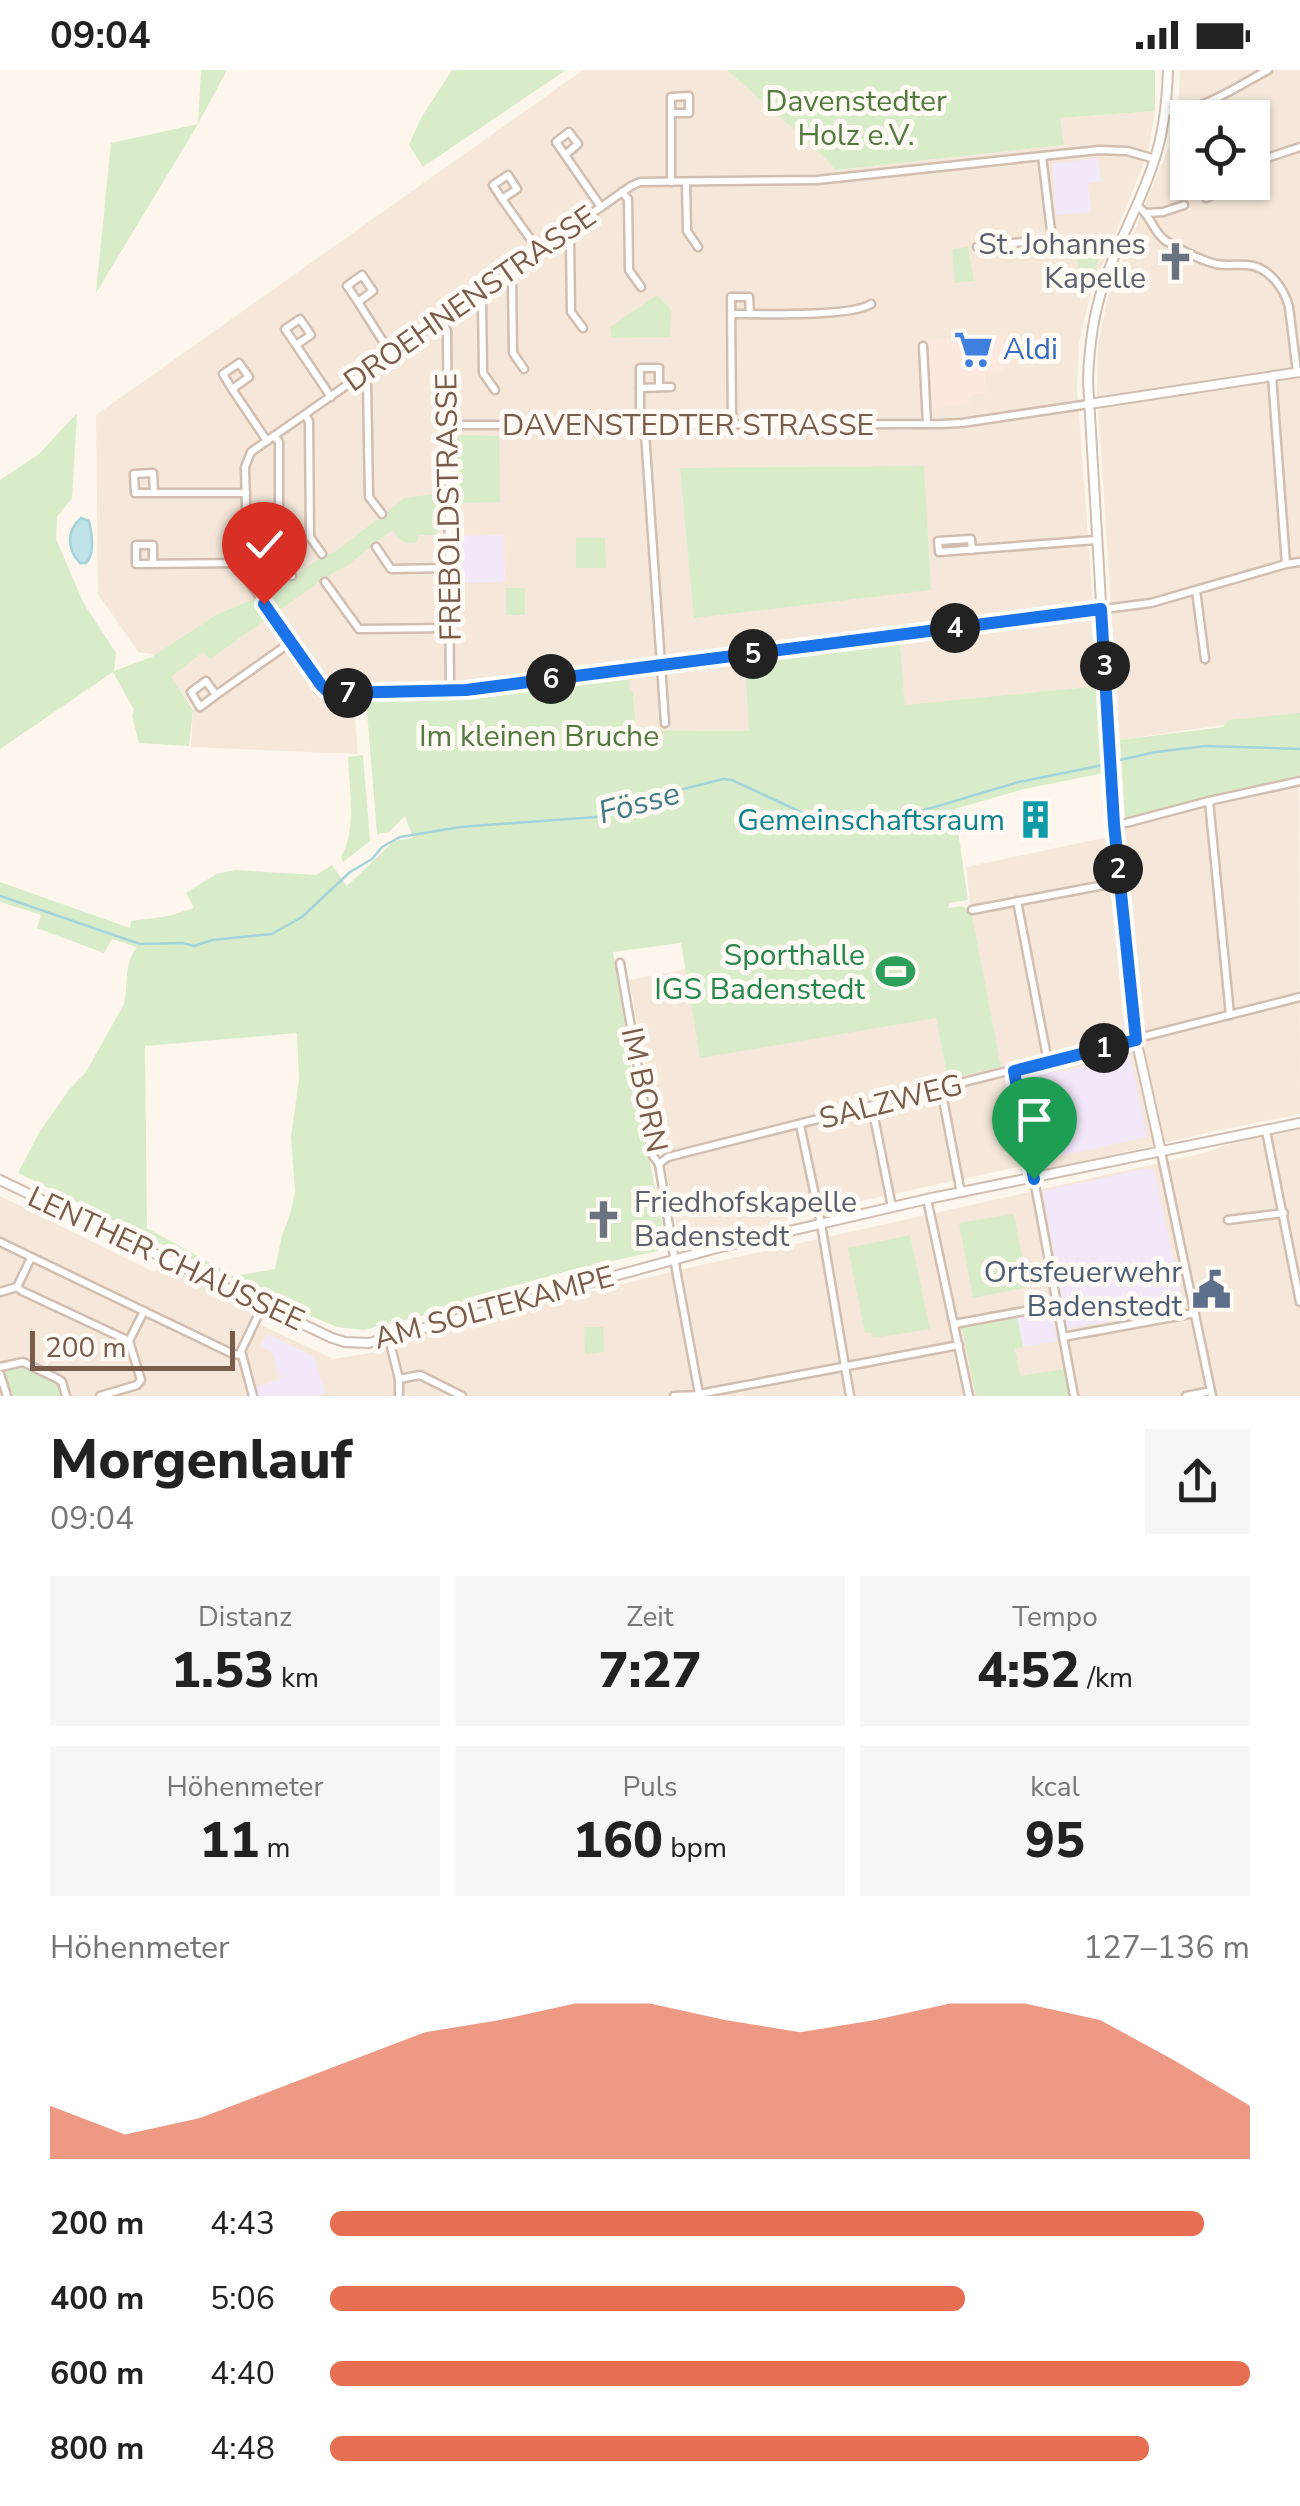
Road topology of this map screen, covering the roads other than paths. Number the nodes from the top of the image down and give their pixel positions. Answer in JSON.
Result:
{"nodes":[{"id":1,"x":1168,"y":70,"type":"edge"},
{"id":2,"x":1268,"y":70,"type":"edge"},
{"id":3,"x":1166,"y":111,"type":"junction"},
{"id":4,"x":671,"y":113,"type":"dead end"},
{"id":5,"x":1300,"y":148,"type":"edge"},
{"id":6,"x":565,"y":155,"type":"dead end"},
{"id":7,"x":1042,"y":156,"type":"junction"},
{"id":8,"x":1270,"y":158,"type":"edge"},
{"id":9,"x":1155,"y":159,"type":"junction"},
{"id":10,"x":671,"y":182,"type":"junction"},
{"id":11,"x":686,"y":182,"type":"junction"},
{"id":12,"x":622,"y":192,"type":"junction"},
{"id":13,"x":502,"y":199,"type":"dead end"},
{"id":14,"x":1184,"y":205,"type":"dead end"},
{"id":15,"x":1137,"y":206,"type":"junction"},
{"id":16,"x":601,"y":207,"type":"junction"},
{"id":17,"x":1146,"y":213,"type":"junction"},
{"id":18,"x":565,"y":232,"type":"junction"},
{"id":19,"x":698,"y":246,"type":"dead end"},
{"id":20,"x":978,"y":246,"type":"dead end"},
{"id":21,"x":539,"y":250,"type":"junction"},
{"id":22,"x":507,"y":273,"type":"junction"},
{"id":23,"x":641,"y":287,"type":"dead end"},
{"id":24,"x":477,"y":294,"type":"junction"},
{"id":25,"x":358,"y":302,"type":"dead end"},
{"id":26,"x":872,"y":304,"type":"dead end"},
{"id":27,"x":732,"y":314,"type":"junction"},
{"id":28,"x":750,"y":314,"type":"junction"},
{"id":29,"x":444,"y":325,"type":"junction"},
{"id":30,"x":583,"y":328,"type":"dead end"},
{"id":31,"x":296,"y":345,"type":"dead end"},
{"id":32,"x":923,"y":346,"type":"dead end"},
{"id":33,"x":391,"y":354,"type":"junction"},
{"id":34,"x":524,"y":369,"type":"dead end"},
{"id":35,"x":1299,"y":372,"type":"edge"},
{"id":36,"x":362,"y":374,"type":"junction"},
{"id":37,"x":1272,"y":376,"type":"junction"},
{"id":38,"x":640,"y":388,"type":"junction"},
{"id":39,"x":659,"y":388,"type":"junction"},
{"id":40,"x":671,"y":388,"type":"dead end"},
{"id":41,"x":232,"y":389,"type":"dead end"},
{"id":42,"x":495,"y":390,"type":"dead end"},
{"id":43,"x":331,"y":397,"type":"junction"},
{"id":44,"x":1088,"y":400,"type":"junction"},
{"id":45,"x":305,"y":415,"type":"junction"},
{"id":46,"x":642,"y":424,"type":"junction"},
{"id":47,"x":732,"y":424,"type":"junction"},
{"id":48,"x":927,"y":424,"type":"junction"},
{"id":49,"x":448,"y":425,"type":"junction"},
{"id":50,"x":271,"y":438,"type":"junction"},
{"id":51,"x":154,"y":493,"type":"dead end"},
{"id":52,"x":246,"y":493,"type":"junction"},
{"id":53,"x":382,"y":514,"type":"dead end"},
{"id":54,"x":1096,"y":540,"type":"junction"},
{"id":55,"x":376,"y":548,"type":"dead end"},
{"id":56,"x":972,"y":550,"type":"junction"},
{"id":57,"x":322,"y":554,"type":"dead end"},
{"id":58,"x":1300,"y":562,"type":"edge"},
{"id":59,"x":246,"y":563,"type":"junction"},
{"id":60,"x":153,"y":564,"type":"dead end"},
{"id":61,"x":1286,"y":564,"type":"junction"},
{"id":62,"x":449,"y":568,"type":"junction"},
{"id":63,"x":292,"y":576,"type":"dead end"},
{"id":64,"x":325,"y":582,"type":"dead end"},
{"id":65,"x":1196,"y":590,"type":"junction"},
{"id":66,"x":1101,"y":609,"type":"junction"},
{"id":67,"x":450,"y":628,"type":"junction"},
{"id":68,"x":291,"y":642,"type":"junction"},
{"id":69,"x":1205,"y":659,"type":"dead end"},
{"id":70,"x":660,"y":665,"type":"junction"},
{"id":71,"x":450,"y":689,"type":"junction"},
{"id":72,"x":216,"y":695,"type":"dead end"},
{"id":73,"x":664,"y":724,"type":"dead end"},
{"id":74,"x":1300,"y":782,"type":"edge"},
{"id":75,"x":1208,"y":801,"type":"junction"},
{"id":76,"x":1114,"y":824,"type":"junction"},
{"id":77,"x":1120,"y":882,"type":"junction"},
{"id":78,"x":1017,"y":901,"type":"junction"},
{"id":79,"x":972,"y":910,"type":"dead end"},
{"id":80,"x":620,"y":963,"type":"dead end"},
{"id":81,"x":1300,"y":998,"type":"edge"},
{"id":82,"x":1230,"y":1015,"type":"junction"},
{"id":83,"x":1136,"y":1040,"type":"junction"},
{"id":84,"x":1048,"y":1062,"type":"junction"},
{"id":85,"x":1014,"y":1071,"type":"junction"},
{"id":86,"x":941,"y":1089,"type":"junction"},
{"id":87,"x":872,"y":1107,"type":"junction"},
{"id":88,"x":1300,"y":1123,"type":"edge"},
{"id":89,"x":800,"y":1124,"type":"junction"},
{"id":90,"x":1266,"y":1130,"type":"junction"},
{"id":91,"x":1161,"y":1152,"type":"junction"},
{"id":92,"x":659,"y":1164,"type":"junction"},
{"id":93,"x":1034,"y":1179,"type":"junction"},
{"id":94,"x":0,"y":1181,"type":"edge"},
{"id":95,"x":961,"y":1192,"type":"junction"},
{"id":96,"x":927,"y":1199,"type":"junction"},
{"id":97,"x":892,"y":1207,"type":"junction"},
{"id":98,"x":1284,"y":1214,"type":"junction"},
{"id":99,"x":1228,"y":1220,"type":"dead end"},
{"id":100,"x":821,"y":1224,"type":"junction"},
{"id":101,"x":0,"y":1242,"type":"edge"},
{"id":102,"x":31,"y":1258,"type":"junction"},
{"id":103,"x":676,"y":1260,"type":"junction"},
{"id":104,"x":18,"y":1287,"type":"junction"},
{"id":105,"x":0,"y":1292,"type":"edge"},
{"id":106,"x":1300,"y":1302,"type":"edge"},
{"id":107,"x":263,"y":1305,"type":"junction"},
{"id":108,"x":1057,"y":1305,"type":"junction"},
{"id":109,"x":144,"y":1311,"type":"junction"},
{"id":110,"x":1195,"y":1313,"type":"junction"},
{"id":111,"x":954,"y":1324,"type":"junction"},
{"id":112,"x":332,"y":1338,"type":"joint"},
{"id":113,"x":389,"y":1338,"type":"junction"},
{"id":114,"x":1063,"y":1338,"type":"junction"},
{"id":115,"x":129,"y":1342,"type":"junction"},
{"id":116,"x":958,"y":1345,"type":"junction"},
{"id":117,"x":241,"y":1355,"type":"junction"},
{"id":118,"x":844,"y":1366,"type":"junction"},
{"id":119,"x":0,"y":1371,"type":"edge"},
{"id":120,"x":399,"y":1379,"type":"junction"},
{"id":121,"x":1212,"y":1393,"type":"edge"},
{"id":122,"x":701,"y":1395,"type":"edge"},
{"id":123,"x":7,"y":1396,"type":"edge"},
{"id":124,"x":66,"y":1396,"type":"edge"},
{"id":125,"x":100,"y":1396,"type":"edge"},
{"id":126,"x":253,"y":1396,"type":"edge"},
{"id":127,"x":398,"y":1396,"type":"edge"},
{"id":128,"x":462,"y":1396,"type":"edge"},
{"id":129,"x":674,"y":1396,"type":"edge"},
{"id":130,"x":850,"y":1396,"type":"edge"},
{"id":131,"x":969,"y":1396,"type":"edge"},
{"id":132,"x":1074,"y":1396,"type":"edge"},
{"id":133,"x":1186,"y":1396,"type":"edge"}],
"edges":[{"from":1,"to":3,"type":"street"},
{"from":2,"to":3,"type":"street"},
{"from":3,"to":9,"type":"street"},
{"from":4,"to":10,"type":"street"},
{"from":5,"to":8,"type":"street"},
{"from":6,"to":16,"type":"street"},
{"from":7,"to":9,"type":"street","name":"DROEHNENSTRASSE"},
{"from":7,"to":11,"type":"street","name":"DROEHNENSTRASSE"},
{"from":7,"to":20,"type":"street"},
{"from":9,"to":15,"type":"street"},
{"from":10,"to":11,"type":"street","name":"DROEHNENSTRASSE"},
{"from":10,"to":12,"type":"street","name":"DROEHNENSTRASSE"},
{"from":11,"to":19,"type":"street"},
{"from":12,"to":16,"type":"street","name":"DROEHNENSTRASSE"},
{"from":12,"to":23,"type":"street"},
{"from":13,"to":21,"type":"street"},
{"from":14,"to":17,"type":"street"},
{"from":15,"to":17,"type":"street"},
{"from":15,"to":44,"type":"street"},
{"from":16,"to":18,"type":"street","name":"DROEHNENSTRASSE"},
{"from":17,"to":35,"type":"street"},
{"from":18,"to":21,"type":"street","name":"DROEHNENSTRASSE"},
{"from":18,"to":30,"type":"street"},
{"from":21,"to":22,"type":"street","name":"DROEHNENSTRASSE"},
{"from":22,"to":24,"type":"street","name":"DROEHNENSTRASSE"},
{"from":22,"to":34,"type":"street"},
{"from":24,"to":29,"type":"street","name":"DROEHNENSTRASSE"},
{"from":24,"to":42,"type":"street"},
{"from":25,"to":33,"type":"street"},
{"from":26,"to":28,"type":"street"},
{"from":27,"to":28,"type":"street"},
{"from":27,"to":28,"type":"street"},
{"from":27,"to":47,"type":"street"},
{"from":29,"to":33,"type":"street","name":"DROEHNENSTRASSE"},
{"from":29,"to":49,"type":"street","name":"FREBOLDSTRASSE"},
{"from":31,"to":43,"type":"street"},
{"from":32,"to":48,"type":"street"},
{"from":33,"to":36,"type":"street","name":"DROEHNENSTRASSE"},
{"from":35,"to":37,"type":"street","name":"DAVENSTEDTER STRASSE"},
{"from":36,"to":43,"type":"street","name":"DROEHNENSTRASSE"},
{"from":36,"to":53,"type":"street"},
{"from":37,"to":44,"type":"street","name":"DAVENSTEDTER STRASSE"},
{"from":37,"to":61,"type":"street"},
{"from":38,"to":39,"type":"street"},
{"from":38,"to":39,"type":"street"},
{"from":38,"to":46,"type":"street"},
{"from":39,"to":40,"type":"street"},
{"from":41,"to":50,"type":"street"},
{"from":43,"to":45,"type":"street","name":"DROEHNENSTRASSE"},
{"from":44,"to":48,"type":"street","name":"DAVENSTEDTER STRASSE"},
{"from":44,"to":54,"type":"street"},
{"from":45,"to":50,"type":"street","name":"DROEHNENSTRASSE"},
{"from":45,"to":57,"type":"street"},
{"from":46,"to":47,"type":"street","name":"DAVENSTEDTER STRASSE"},
{"from":46,"to":49,"type":"street","name":"DAVENSTEDTER STRASSE"},
{"from":46,"to":70,"type":"street"},
{"from":47,"to":48,"type":"street","name":"DAVENSTEDTER STRASSE"},
{"from":49,"to":62,"type":"street","name":"FREBOLDSTRASSE"},
{"from":50,"to":52,"type":"street","name":"DROEHNENSTRASSE"},
{"from":50,"to":63,"type":"street"},
{"from":51,"to":52,"type":"street"},
{"from":52,"to":59,"type":"street","name":"DROEHNENSTRASSE"},
{"from":54,"to":56,"type":"street"},
{"from":54,"to":66,"type":"street"},
{"from":55,"to":62,"type":"street"},
{"from":56,"to":56,"type":"street"},
{"from":58,"to":61,"type":"street"},
{"from":59,"to":60,"type":"street"},
{"from":59,"to":68,"type":"street","name":"DROEHNENSTRASSE"},
{"from":61,"to":65,"type":"street"},
{"from":62,"to":67,"type":"street","name":"FREBOLDSTRASSE"},
{"from":64,"to":67,"type":"street"},
{"from":65,"to":66,"type":"street"},
{"from":65,"to":69,"type":"street"},
{"from":66,"to":70,"type":"street"},
{"from":66,"to":76,"type":"street"},
{"from":67,"to":71,"type":"street","name":"FREBOLDSTRASSE"},
{"from":68,"to":71,"type":"street"},
{"from":68,"to":72,"type":"street"},
{"from":70,"to":71,"type":"street"},
{"from":70,"to":73,"type":"street"},
{"from":74,"to":75,"type":"street"},
{"from":75,"to":76,"type":"street"},
{"from":75,"to":82,"type":"street"},
{"from":76,"to":77,"type":"street"},
{"from":77,"to":78,"type":"street"},
{"from":77,"to":83,"type":"street"},
{"from":78,"to":79,"type":"street"},
{"from":78,"to":84,"type":"street"},
{"from":80,"to":92,"type":"street","name":"IM BORN"},
{"from":81,"to":82,"type":"street","name":"SALZWEG"},
{"from":82,"to":83,"type":"street","name":"SALZWEG"},
{"from":83,"to":84,"type":"street","name":"SALZWEG"},
{"from":83,"to":91,"type":"street"},
{"from":84,"to":85,"type":"street","name":"SALZWEG"},
{"from":85,"to":86,"type":"street","name":"SALZWEG"},
{"from":85,"to":93,"type":"street"},
{"from":86,"to":87,"type":"street","name":"SALZWEG"},
{"from":86,"to":95,"type":"street"},
{"from":87,"to":89,"type":"street","name":"SALZWEG"},
{"from":87,"to":97,"type":"street"},
{"from":88,"to":90,"type":"street","name":"AM SOLTEKAMPE"},
{"from":89,"to":92,"type":"street","name":"SALZWEG"},
{"from":89,"to":100,"type":"street"},
{"from":90,"to":91,"type":"street","name":"AM SOLTEKAMPE"},
{"from":90,"to":98,"type":"street"},
{"from":91,"to":93,"type":"street","name":"AM SOLTEKAMPE"},
{"from":91,"to":110,"type":"street"},
{"from":92,"to":103,"type":"street","name":"IM BORN"},
{"from":93,"to":95,"type":"street","name":"AM SOLTEKAMPE"},
{"from":93,"to":108,"type":"street"},
{"from":94,"to":107,"type":"street","name":"LENTHER CHAUSSEE"},
{"from":95,"to":96,"type":"street","name":"AM SOLTEKAMPE"},
{"from":96,"to":97,"type":"street","name":"AM SOLTEKAMPE"},
{"from":96,"to":111,"type":"street"},
{"from":97,"to":100,"type":"street","name":"AM SOLTEKAMPE"},
{"from":98,"to":99,"type":"street"},
{"from":98,"to":106,"type":"street"},
{"from":100,"to":103,"type":"street","name":"AM SOLTEKAMPE"},
{"from":100,"to":118,"type":"street"},
{"from":101,"to":102,"type":"street"},
{"from":102,"to":104,"type":"street"},
{"from":102,"to":109,"type":"street"},
{"from":103,"to":113,"type":"street","name":"AM SOLTEKAMPE"},
{"from":103,"to":122,"type":"street","name":"IM BORN"},
{"from":104,"to":105,"type":"street"},
{"from":104,"to":115,"type":"street"},
{"from":107,"to":112,"type":"street","name":"LENTHER CHAUSSEE"},
{"from":107,"to":117,"type":"street"},
{"from":108,"to":111,"type":"street"},
{"from":108,"to":114,"type":"street"},
{"from":109,"to":115,"type":"street"},
{"from":109,"to":117,"type":"street"},
{"from":110,"to":114,"type":"street"},
{"from":110,"to":121,"type":"street"},
{"from":111,"to":116,"type":"street"},
{"from":112,"to":113,"type":"street","name":"AM SOLTEKAMPE"},
{"from":113,"to":120,"type":"street"},
{"from":114,"to":132,"type":"street"},
{"from":115,"to":125,"type":"street"},
{"from":116,"to":118,"type":"street"},
{"from":116,"to":131,"type":"street"},
{"from":117,"to":126,"type":"street"},
{"from":118,"to":122,"type":"street"},
{"from":118,"to":130,"type":"street"},
{"from":119,"to":123,"type":"street"},
{"from":119,"to":124,"type":"street"},
{"from":120,"to":127,"type":"street"},
{"from":120,"to":128,"type":"street"},
{"from":121,"to":133,"type":"street"},
{"from":122,"to":129,"type":"street"}]}
